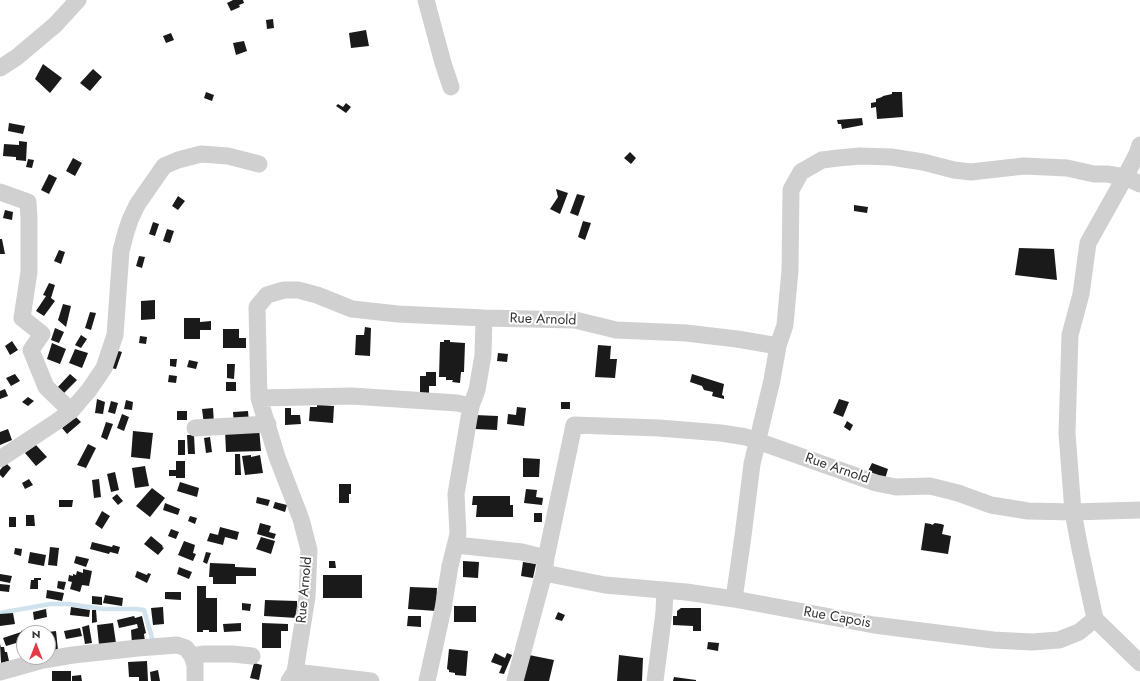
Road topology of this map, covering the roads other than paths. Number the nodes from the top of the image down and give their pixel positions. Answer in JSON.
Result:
{"nodes":[{"id":1,"x":78,"y":0,"type":"edge"},
{"id":2,"x":426,"y":0,"type":"edge"},
{"id":3,"x":0,"y":68,"type":"edge"},
{"id":4,"x":451,"y":87,"type":"dead end"},
{"id":5,"x":1140,"y":145,"type":"edge"},
{"id":6,"x":260,"y":164,"type":"dead end"},
{"id":7,"x":1132,"y":180,"type":"edge"},
{"id":8,"x":0,"y":192,"type":"edge"},
{"id":9,"x":484,"y":318,"type":"junction"},
{"id":10,"x":778,"y":346,"type":"junction"},
{"id":11,"x":259,"y":398,"type":"junction"},
{"id":12,"x":471,"y":406,"type":"junction"},
{"id":13,"x":71,"y":411,"type":"junction"},
{"id":14,"x":268,"y":424,"type":"junction"},
{"id":15,"x":195,"y":428,"type":"dead end"},
{"id":16,"x":757,"y":442,"type":"junction"},
{"id":17,"x":0,"y":459,"type":"edge"},
{"id":18,"x":1140,"y":510,"type":"edge"},
{"id":19,"x":1073,"y":512,"type":"junction"},
{"id":20,"x":456,"y":545,"type":"junction"},
{"id":21,"x":545,"y":566,"type":"junction"},
{"id":22,"x":665,"y":590,"type":"junction"},
{"id":23,"x":734,"y":599,"type":"junction"},
{"id":24,"x":1095,"y":619,"type":"junction"},
{"id":25,"x":189,"y":652,"type":"junction"},
{"id":26,"x":252,"y":656,"type":"dead end"},
{"id":27,"x":1140,"y":663,"type":"edge"},
{"id":28,"x":8,"y":674,"type":"edge"},
{"id":29,"x":292,"y":676,"type":"edge"},
{"id":30,"x":195,"y":681,"type":"edge"},
{"id":31,"x":371,"y":681,"type":"edge"},
{"id":32,"x":427,"y":681,"type":"edge"},
{"id":33,"x":515,"y":681,"type":"edge"},
{"id":34,"x":655,"y":681,"type":"edge"}],
"edges":[{"from":1,"to":3,"type":"street"},
{"from":2,"to":4,"type":"street"},
{"from":5,"to":7,"type":"street"},
{"from":6,"to":13,"type":"street"},
{"from":7,"to":10,"type":"street"},
{"from":7,"to":19,"type":"street"},
{"from":8,"to":13,"type":"street"},
{"from":9,"to":10,"type":"street","name":"Rue Arnold"},
{"from":9,"to":11,"type":"street","name":"Rue Arnold"},
{"from":9,"to":12,"type":"street"},
{"from":10,"to":16,"type":"street"},
{"from":11,"to":12,"type":"street"},
{"from":11,"to":14,"type":"street","name":"Rue Arnold"},
{"from":12,"to":20,"type":"street"},
{"from":13,"to":17,"type":"street"},
{"from":14,"to":15,"type":"street"},
{"from":14,"to":29,"type":"street","name":"Rue Arnold"},
{"from":16,"to":19,"type":"street","name":"Rue Arnold"},
{"from":16,"to":21,"type":"street","name":"Rue Arnold"},
{"from":16,"to":23,"type":"street"},
{"from":18,"to":19,"type":"street","name":"Rue Arnold"},
{"from":19,"to":24,"type":"street"},
{"from":20,"to":21,"type":"street","name":"Rue Capois"},
{"from":20,"to":32,"type":"street"},
{"from":21,"to":22,"type":"street","name":"Rue Capois"},
{"from":21,"to":33,"type":"street"},
{"from":22,"to":23,"type":"street","name":"Rue Capois"},
{"from":22,"to":34,"type":"street"},
{"from":23,"to":24,"type":"street","name":"Rue Capois"},
{"from":24,"to":27,"type":"street"},
{"from":25,"to":26,"type":"street"},
{"from":25,"to":28,"type":"street"},
{"from":25,"to":30,"type":"street"},
{"from":29,"to":31,"type":"street"}]}
